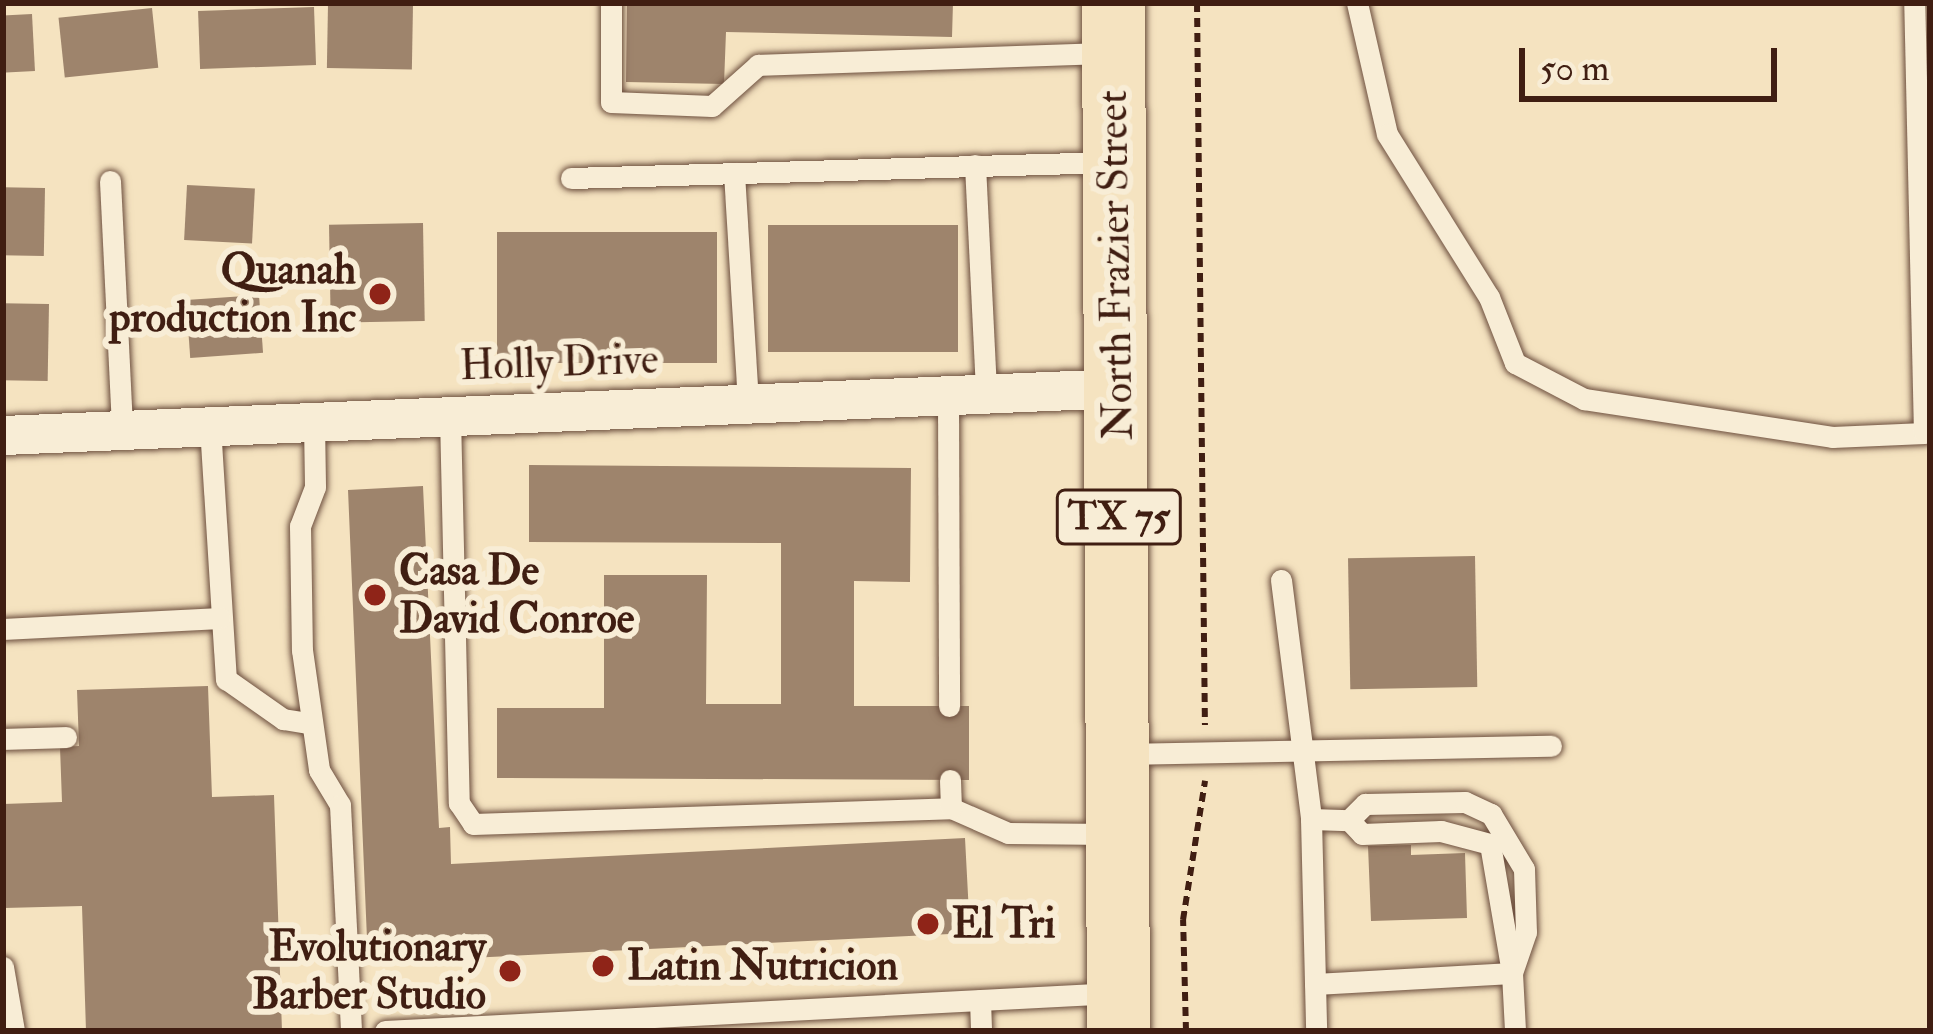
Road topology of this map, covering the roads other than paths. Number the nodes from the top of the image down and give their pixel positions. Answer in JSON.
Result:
{"nodes":[{"id":1,"x":611,"y":3,"type":"edge"},
{"id":2,"x":1357,"y":3,"type":"edge"},
{"id":3,"x":1914,"y":3,"type":"edge"},
{"id":4,"x":1113,"y":28,"type":"edge"},
{"id":5,"x":1115,"y":162,"type":"junction"},
{"id":6,"x":975,"y":165,"type":"junction"},
{"id":7,"x":734,"y":172,"type":"junction"},
{"id":8,"x":571,"y":178,"type":"dead end"},
{"id":9,"x":110,"y":181,"type":"dead end"},
{"id":10,"x":1119,"y":388,"type":"junction"},
{"id":11,"x":967,"y":394,"type":"junction"},
{"id":12,"x":748,"y":404,"type":"junction"},
{"id":13,"x":450,"y":416,"type":"junction"},
{"id":14,"x":314,"y":422,"type":"junction"},
{"id":15,"x":210,"y":426,"type":"junction"},
{"id":16,"x":122,"y":430,"type":"junction"},
{"id":17,"x":1927,"y":432,"type":"edge"},
{"id":18,"x":3,"y":435,"type":"edge"},
{"id":19,"x":1281,"y":580,"type":"dead end"},
{"id":20,"x":220,"y":618,"type":"junction"},
{"id":21,"x":3,"y":629,"type":"edge"},
{"id":22,"x":949,"y":706,"type":"dead end"},
{"id":23,"x":309,"y":723,"type":"junction"},
{"id":24,"x":66,"y":736,"type":"dead end"},
{"id":25,"x":3,"y":739,"type":"edge"},
{"id":26,"x":1551,"y":746,"type":"dead end"},
{"id":27,"x":1118,"y":754,"type":"junction"},
{"id":28,"x":1297,"y":756,"type":"junction"},
{"id":29,"x":950,"y":780,"type":"dead end"},
{"id":30,"x":950,"y":808,"type":"junction"},
{"id":31,"x":1311,"y":819,"type":"junction"},
{"id":32,"x":1349,"y":820,"type":"junction"},
{"id":33,"x":1118,"y":834,"type":"junction"},
{"id":34,"x":3,"y":967,"type":"edge"},
{"id":35,"x":1512,"y":973,"type":"junction"},
{"id":36,"x":1315,"y":984,"type":"junction"},
{"id":37,"x":980,"y":1000,"type":"junction"},
{"id":38,"x":1118,"y":1012,"type":"edge"},
{"id":39,"x":686,"y":1024,"type":"edge"},
{"id":40,"x":14,"y":1031,"type":"edge"},
{"id":41,"x":351,"y":1031,"type":"edge"},
{"id":42,"x":385,"y":1031,"type":"edge"},
{"id":43,"x":980,"y":1031,"type":"edge"},
{"id":44,"x":1316,"y":1031,"type":"edge"},
{"id":45,"x":1515,"y":1031,"type":"edge"}],
"edges":[{"from":1,"to":4,"type":"lane"},
{"from":2,"to":17,"type":"lane"},
{"from":3,"to":17,"type":"lane"},
{"from":4,"to":5,"type":"main road","name":"North Frazier Street","number":"TX 75"},
{"from":5,"to":6,"type":"lane"},
{"from":5,"to":10,"type":"main road","name":"North Frazier Street","number":"TX 75"},
{"from":6,"to":7,"type":"lane"},
{"from":6,"to":11,"type":"lane"},
{"from":7,"to":8,"type":"lane"},
{"from":7,"to":12,"type":"lane"},
{"from":9,"to":16,"type":"lane"},
{"from":10,"to":11,"type":"street","name":"Holly Drive"},
{"from":10,"to":27,"type":"main road","name":"North Frazier Street","number":"TX 75"},
{"from":11,"to":12,"type":"street","name":"Holly Drive"},
{"from":11,"to":22,"type":"lane"},
{"from":12,"to":13,"type":"street","name":"Holly Drive"},
{"from":13,"to":14,"type":"street","name":"Holly Drive"},
{"from":13,"to":30,"type":"lane"},
{"from":14,"to":15,"type":"street","name":"Holly Drive"},
{"from":14,"to":23,"type":"lane"},
{"from":15,"to":16,"type":"street","name":"Holly Drive"},
{"from":15,"to":20,"type":"lane"},
{"from":16,"to":18,"type":"street","name":"Holly Drive"},
{"from":19,"to":28,"type":"lane"},
{"from":20,"to":21,"type":"lane"},
{"from":20,"to":23,"type":"lane"},
{"from":23,"to":41,"type":"lane"},
{"from":24,"to":25,"type":"lane"},
{"from":26,"to":28,"type":"lane"},
{"from":27,"to":28,"type":"lane"},
{"from":27,"to":33,"type":"main road","name":"North Frazier Street","number":"TX 75"},
{"from":28,"to":31,"type":"lane"},
{"from":29,"to":30,"type":"lane"},
{"from":30,"to":33,"type":"lane"},
{"from":31,"to":32,"type":"lane"},
{"from":31,"to":36,"type":"lane"},
{"from":32,"to":35,"type":"lane"},
{"from":32,"to":35,"type":"lane"},
{"from":33,"to":38,"type":"main road","name":"North Frazier Street","number":"TX 75"},
{"from":34,"to":40,"type":"lane"},
{"from":35,"to":36,"type":"lane"},
{"from":35,"to":45,"type":"lane"},
{"from":36,"to":44,"type":"lane"},
{"from":37,"to":38,"type":"lane"},
{"from":37,"to":39,"type":"lane"},
{"from":37,"to":43,"type":"lane"},
{"from":39,"to":42,"type":"lane"}]}
